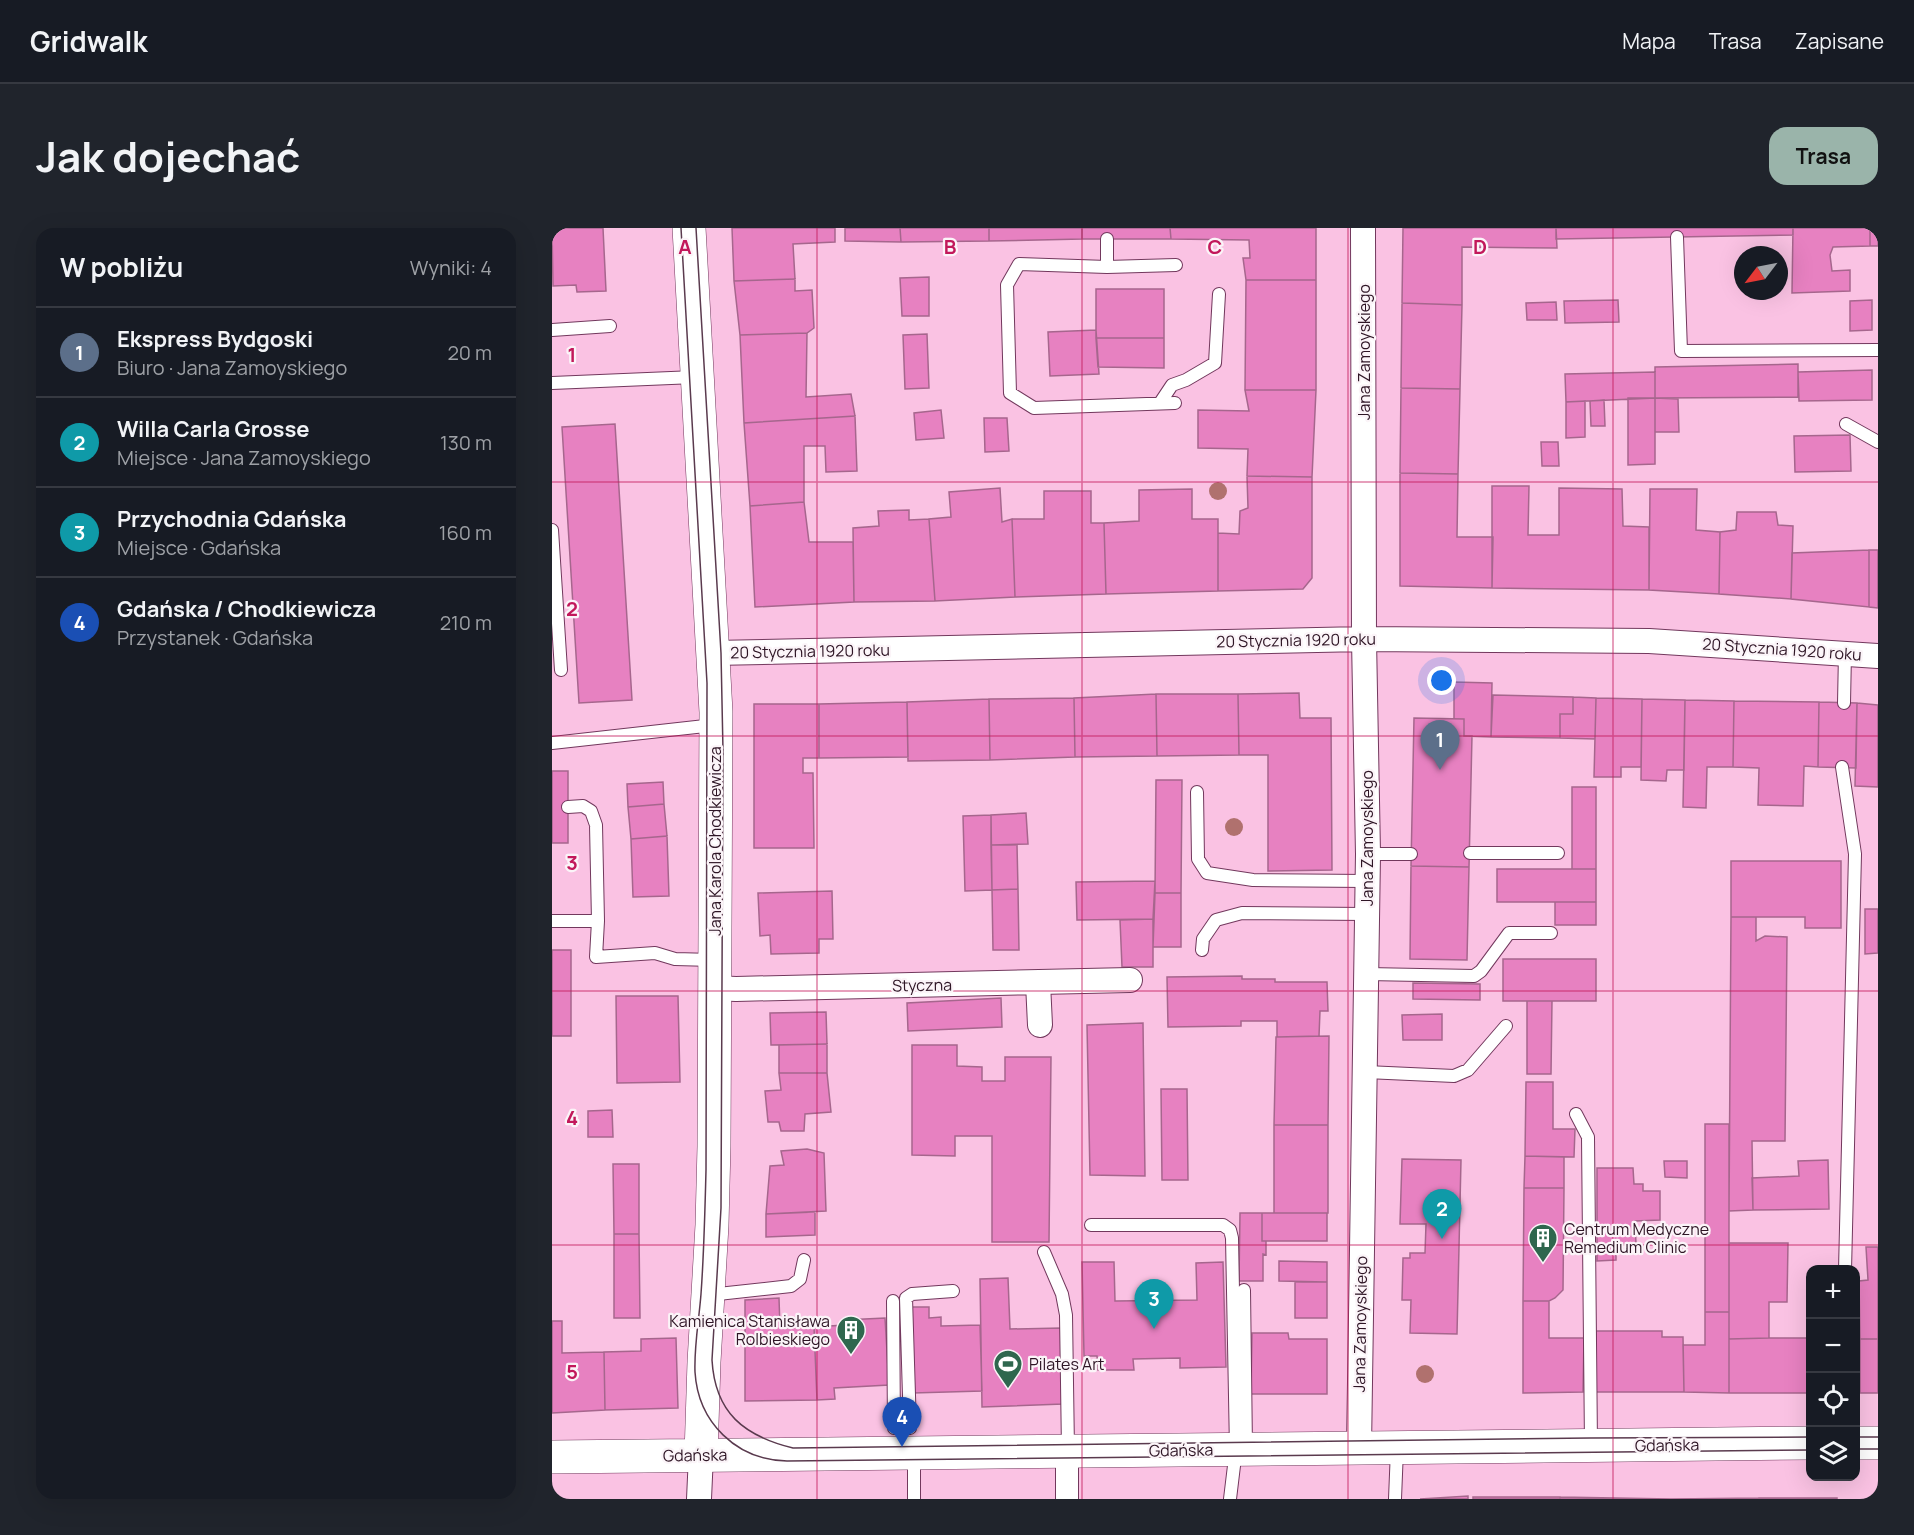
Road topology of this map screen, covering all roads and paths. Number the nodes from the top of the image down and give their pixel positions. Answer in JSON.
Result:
{"nodes":[{"id":1,"x":688,"y":228,"type":"edge"},
{"id":2,"x":1363,"y":228,"type":"edge"},
{"id":3,"x":1677,"y":237,"type":"dead end"},
{"id":4,"x":1107,"y":239,"type":"dead end"},
{"id":5,"x":1176,"y":265,"type":"dead end"},
{"id":6,"x":1107,"y":267,"type":"junction"},
{"id":7,"x":1219,"y":294,"type":"dead end"},
{"id":8,"x":610,"y":326,"type":"dead end"},
{"id":9,"x":552,"y":330,"type":"edge"},
{"id":10,"x":1878,"y":350,"type":"edge"},
{"id":11,"x":697,"y":377,"type":"junction"},
{"id":12,"x":552,"y":383,"type":"edge"},
{"id":13,"x":1160,"y":403,"type":"junction"},
{"id":14,"x":1175,"y":403,"type":"dead end"},
{"id":15,"x":1846,"y":424,"type":"dead end"},
{"id":16,"x":1878,"y":442,"type":"edge"},
{"id":17,"x":552,"y":530,"type":"edge"},
{"id":18,"x":1364,"y":639,"type":"junction"},
{"id":19,"x":713,"y":653,"type":"junction"},
{"id":20,"x":1845,"y":653,"type":"junction"},
{"id":21,"x":1878,"y":656,"type":"edge"},
{"id":22,"x":561,"y":670,"type":"dead end"},
{"id":23,"x":1844,"y":703,"type":"dead end"},
{"id":24,"x":715,"y":725,"type":"junction"},
{"id":25,"x":552,"y":743,"type":"edge"},
{"id":26,"x":1842,"y":767,"type":"dead end"},
{"id":27,"x":1197,"y":792,"type":"dead end"},
{"id":28,"x":568,"y":807,"type":"dead end"},
{"id":29,"x":1470,"y":853,"type":"dead end"},
{"id":30,"x":1558,"y":853,"type":"dead end"},
{"id":31,"x":1368,"y":854,"type":"junction"},
{"id":32,"x":1411,"y":854,"type":"dead end"},
{"id":33,"x":1368,"y":881,"type":"junction"},
{"id":34,"x":1367,"y":914,"type":"junction"},
{"id":35,"x":552,"y":921,"type":"edge"},
{"id":36,"x":598,"y":921,"type":"junction"},
{"id":37,"x":1551,"y":933,"type":"dead end"},
{"id":38,"x":1202,"y":950,"type":"dead end"},
{"id":39,"x":714,"y":974,"type":"junction"},
{"id":40,"x":1367,"y":974,"type":"junction"},
{"id":41,"x":1130,"y":980,"type":"dead end"},
{"id":42,"x":1038,"y":983,"type":"junction"},
{"id":43,"x":1040,"y":1025,"type":"dead end"},
{"id":44,"x":1506,"y":1026,"type":"dead end"},
{"id":45,"x":1366,"y":1072,"type":"junction"},
{"id":46,"x":1576,"y":1114,"type":"dead end"},
{"id":47,"x":1091,"y":1225,"type":"dead end"},
{"id":48,"x":1044,"y":1252,"type":"dead end"},
{"id":49,"x":804,"y":1260,"type":"dead end"},
{"id":50,"x":1845,"y":1265,"type":"edge"},
{"id":51,"x":1244,"y":1290,"type":"dead end"},
{"id":52,"x":953,"y":1291,"type":"dead end"},
{"id":53,"x":708,"y":1294,"type":"junction"},
{"id":54,"x":893,"y":1301,"type":"dead end"},
{"id":55,"x":894,"y":1428,"type":"dead end"},
{"id":56,"x":912,"y":1440,"type":"junction"},
{"id":57,"x":1806,"y":1443,"type":"edge"},
{"id":58,"x":1860,"y":1443,"type":"edge"},
{"id":59,"x":1878,"y":1443,"type":"edge"},
{"id":60,"x":1591,"y":1446,"type":"junction"},
{"id":61,"x":1359,"y":1448,"type":"junction"},
{"id":62,"x":1397,"y":1448,"type":"junction"},
{"id":63,"x":1241,"y":1449,"type":"junction"},
{"id":64,"x":1067,"y":1451,"type":"junction"},
{"id":65,"x":701,"y":1455,"type":"junction"},
{"id":66,"x":552,"y":1456,"type":"edge"},
{"id":67,"x":699,"y":1499,"type":"edge"},
{"id":68,"x":914,"y":1499,"type":"edge"},
{"id":69,"x":1062,"y":1499,"type":"edge"},
{"id":70,"x":1072,"y":1499,"type":"edge"},
{"id":71,"x":1230,"y":1499,"type":"edge"},
{"id":72,"x":1395,"y":1499,"type":"edge"}],
"edges":[{"from":1,"to":11,"type":"street","name":"Jana Karola Chodkiewicza"},
{"from":2,"to":18,"type":"street","name":"Jana Zamoyskiego"},
{"from":3,"to":10,"type":"lane"},
{"from":4,"to":6,"type":"lane"},
{"from":5,"to":6,"type":"lane"},
{"from":6,"to":13,"type":"lane"},
{"from":7,"to":13,"type":"lane"},
{"from":8,"to":9,"type":"lane"},
{"from":11,"to":12,"type":"lane"},
{"from":11,"to":19,"type":"street","name":"Jana Karola Chodkiewicza"},
{"from":13,"to":14,"type":"lane"},
{"from":15,"to":16,"type":"lane"},
{"from":17,"to":22,"type":"lane"},
{"from":18,"to":19,"type":"street","name":"20 Stycznia 1920 roku"},
{"from":18,"to":20,"type":"street","name":"20 Stycznia 1920 roku"},
{"from":18,"to":31,"type":"street","name":"Jana Zamoyskiego"},
{"from":19,"to":24,"type":"street","name":"Jana Karola Chodkiewicza"},
{"from":20,"to":21,"type":"street","name":"20 Stycznia 1920 roku"},
{"from":20,"to":23,"type":"lane"},
{"from":24,"to":25,"type":"lane"},
{"from":24,"to":39,"type":"street","name":"Jana Karola Chodkiewicza"},
{"from":26,"to":50,"type":"lane"},
{"from":27,"to":33,"type":"lane"},
{"from":28,"to":36,"type":"lane"},
{"from":29,"to":30,"type":"lane"},
{"from":31,"to":32,"type":"lane"},
{"from":31,"to":33,"type":"street","name":"Jana Zamoyskiego"},
{"from":33,"to":34,"type":"street","name":"Jana Zamoyskiego"},
{"from":34,"to":38,"type":"lane"},
{"from":34,"to":40,"type":"street","name":"Jana Zamoyskiego"},
{"from":35,"to":36,"type":"lane"},
{"from":36,"to":39,"type":"lane"},
{"from":37,"to":40,"type":"lane"},
{"from":39,"to":42,"type":"street","name":"Styczna"},
{"from":39,"to":53,"type":"street","name":"Jana Karola Chodkiewicza"},
{"from":40,"to":45,"type":"street","name":"Jana Zamoyskiego"},
{"from":41,"to":42,"type":"street","name":"Styczna"},
{"from":42,"to":43,"type":"street"},
{"from":44,"to":45,"type":"lane"},
{"from":45,"to":61,"type":"street","name":"Jana Zamoyskiego"},
{"from":46,"to":60,"type":"lane"},
{"from":47,"to":63,"type":"lane"},
{"from":48,"to":64,"type":"lane"},
{"from":49,"to":53,"type":"lane"},
{"from":51,"to":63,"type":"lane"},
{"from":52,"to":56,"type":"lane"},
{"from":53,"to":65,"type":"street","name":"Jana Karola Chodkiewicza"},
{"from":54,"to":55,"type":"lane"},
{"from":56,"to":64,"type":"street","name":"Gdańska"},
{"from":56,"to":65,"type":"street","name":"Gdańska"},
{"from":56,"to":68,"type":"lane"},
{"from":57,"to":60,"type":"street","name":"Gdańska"},
{"from":58,"to":59,"type":"street"},
{"from":60,"to":62,"type":"street","name":"Gdańska"},
{"from":61,"to":62,"type":"street","name":"Gdańska"},
{"from":61,"to":63,"type":"street","name":"Gdańska"},
{"from":62,"to":72,"type":"lane"},
{"from":63,"to":64,"type":"street","name":"Gdańska"},
{"from":63,"to":71,"type":"lane"},
{"from":64,"to":69,"type":"lane"},
{"from":64,"to":70,"type":"lane"},
{"from":65,"to":66,"type":"street","name":"Gdańska"},
{"from":65,"to":67,"type":"street"}]}
